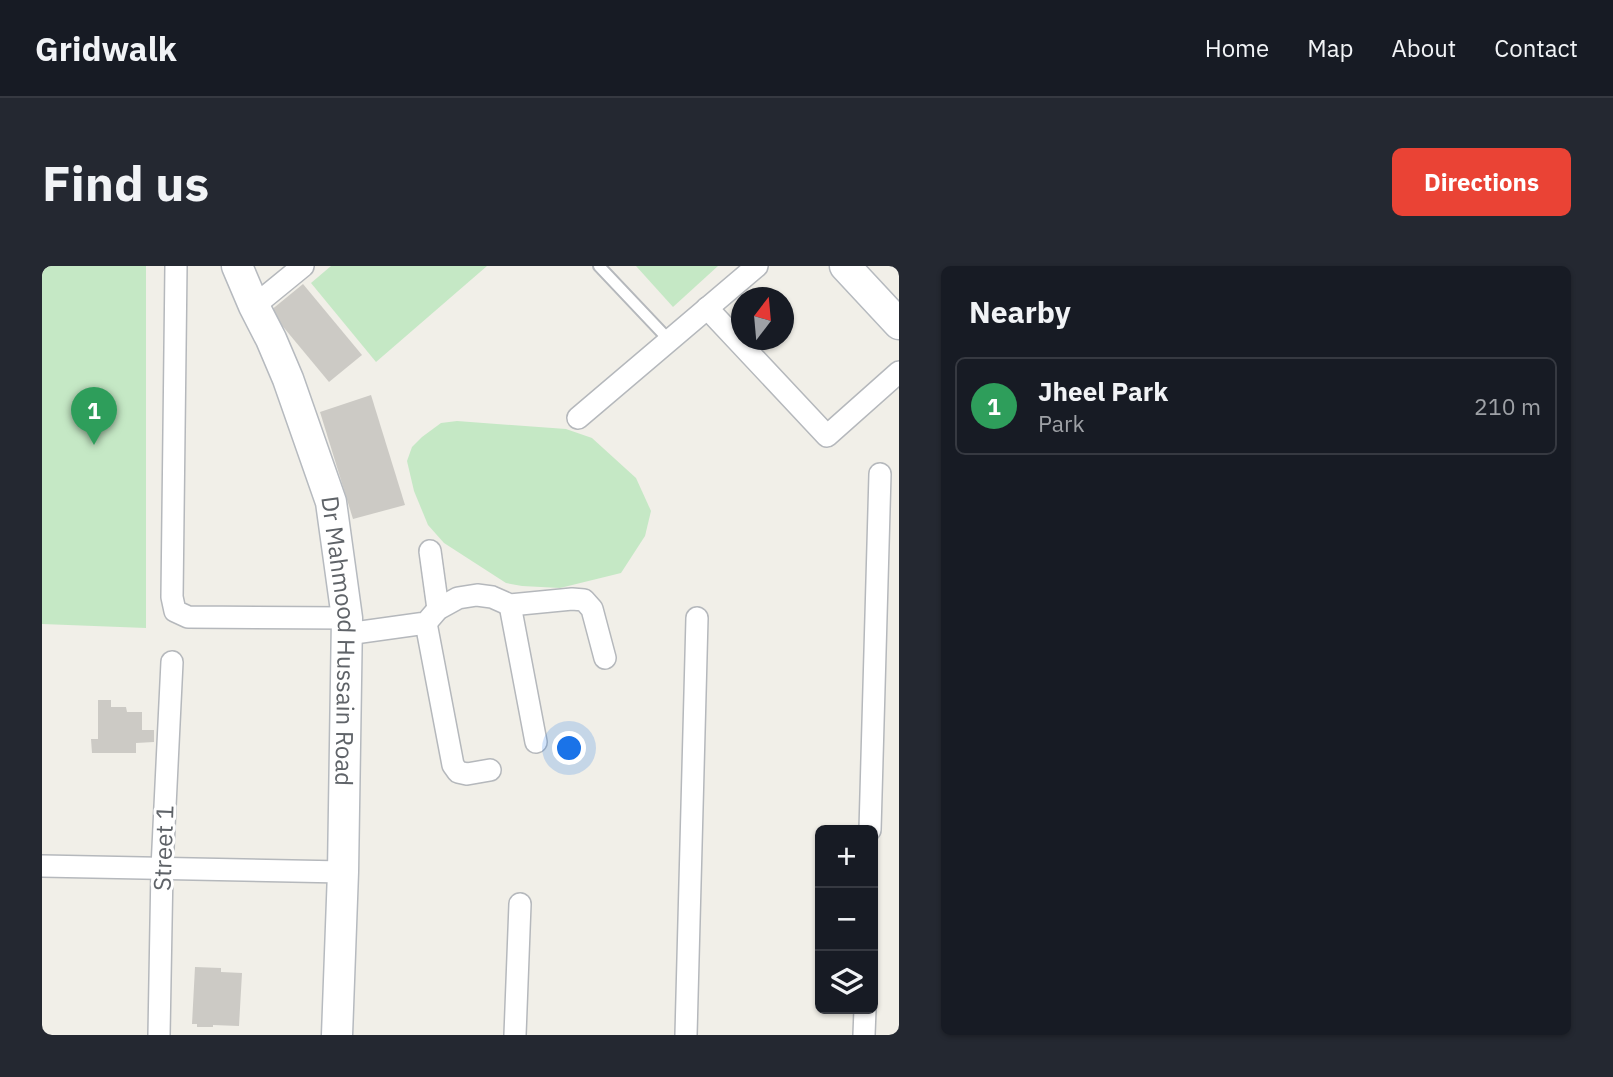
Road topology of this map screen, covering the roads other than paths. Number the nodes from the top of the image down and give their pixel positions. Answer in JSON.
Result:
{"nodes":[{"id":1,"x":176,"y":266,"type":"edge"},
{"id":2,"x":237,"y":266,"type":"edge"},
{"id":3,"x":303,"y":266,"type":"edge"},
{"id":4,"x":599,"y":266,"type":"edge"},
{"id":5,"x":757,"y":266,"type":"edge"},
{"id":6,"x":845,"y":266,"type":"edge"},
{"id":7,"x":254,"y":306,"type":"junction"},
{"id":8,"x":707,"y":308,"type":"junction"},
{"id":9,"x":899,"y":324,"type":"edge"},
{"id":10,"x":669,"y":340,"type":"junction"},
{"id":11,"x":899,"y":372,"type":"edge"},
{"id":12,"x":578,"y":418,"type":"dead end"},
{"id":13,"x":880,"y":474,"type":"dead end"},
{"id":14,"x":430,"y":551,"type":"dead end"},
{"id":15,"x":510,"y":605,"type":"junction"},
{"id":16,"x":432,"y":616,"type":"junction"},
{"id":17,"x":697,"y":618,"type":"dead end"},
{"id":18,"x":347,"y":626,"type":"junction"},
{"id":19,"x":605,"y":658,"type":"dead end"},
{"id":20,"x":172,"y":662,"type":"dead end"},
{"id":21,"x":536,"y":742,"type":"dead end"},
{"id":22,"x":490,"y":770,"type":"dead end"},
{"id":23,"x":870,"y":825,"type":"edge"},
{"id":24,"x":42,"y":866,"type":"edge"},
{"id":25,"x":162,"y":868,"type":"junction"},
{"id":26,"x":343,"y":872,"type":"junction"},
{"id":27,"x":520,"y":904,"type":"dead end"},
{"id":28,"x":865,"y":1014,"type":"edge"},
{"id":29,"x":159,"y":1035,"type":"edge"},
{"id":30,"x":337,"y":1035,"type":"edge"},
{"id":31,"x":515,"y":1035,"type":"edge"},
{"id":32,"x":686,"y":1035,"type":"edge"},
{"id":33,"x":864,"y":1035,"type":"edge"}],
"edges":[{"from":1,"to":18,"type":"street"},
{"from":2,"to":7,"type":"main road","name":"Dr Mahmood Hussain Road"},
{"from":3,"to":7,"type":"street"},
{"from":4,"to":10,"type":"lane"},
{"from":5,"to":8,"type":"street"},
{"from":6,"to":9,"type":"main road"},
{"from":7,"to":18,"type":"main road","name":"Dr Mahmood Hussain Road"},
{"from":8,"to":10,"type":"street"},
{"from":8,"to":11,"type":"street"},
{"from":10,"to":12,"type":"street"},
{"from":13,"to":23,"type":"street"},
{"from":14,"to":16,"type":"street"},
{"from":15,"to":16,"type":"street"},
{"from":15,"to":19,"type":"street"},
{"from":15,"to":21,"type":"street"},
{"from":16,"to":18,"type":"street"},
{"from":16,"to":22,"type":"street"},
{"from":17,"to":32,"type":"street"},
{"from":18,"to":26,"type":"main road","name":"Dr Mahmood Hussain Road"},
{"from":20,"to":25,"type":"street","name":"Street 1"},
{"from":24,"to":25,"type":"street"},
{"from":25,"to":26,"type":"street"},
{"from":25,"to":29,"type":"street","name":"Street 1"},
{"from":26,"to":30,"type":"main road","name":"Dr Mahmood Hussain Road"},
{"from":27,"to":31,"type":"street"},
{"from":28,"to":33,"type":"street"}]}
